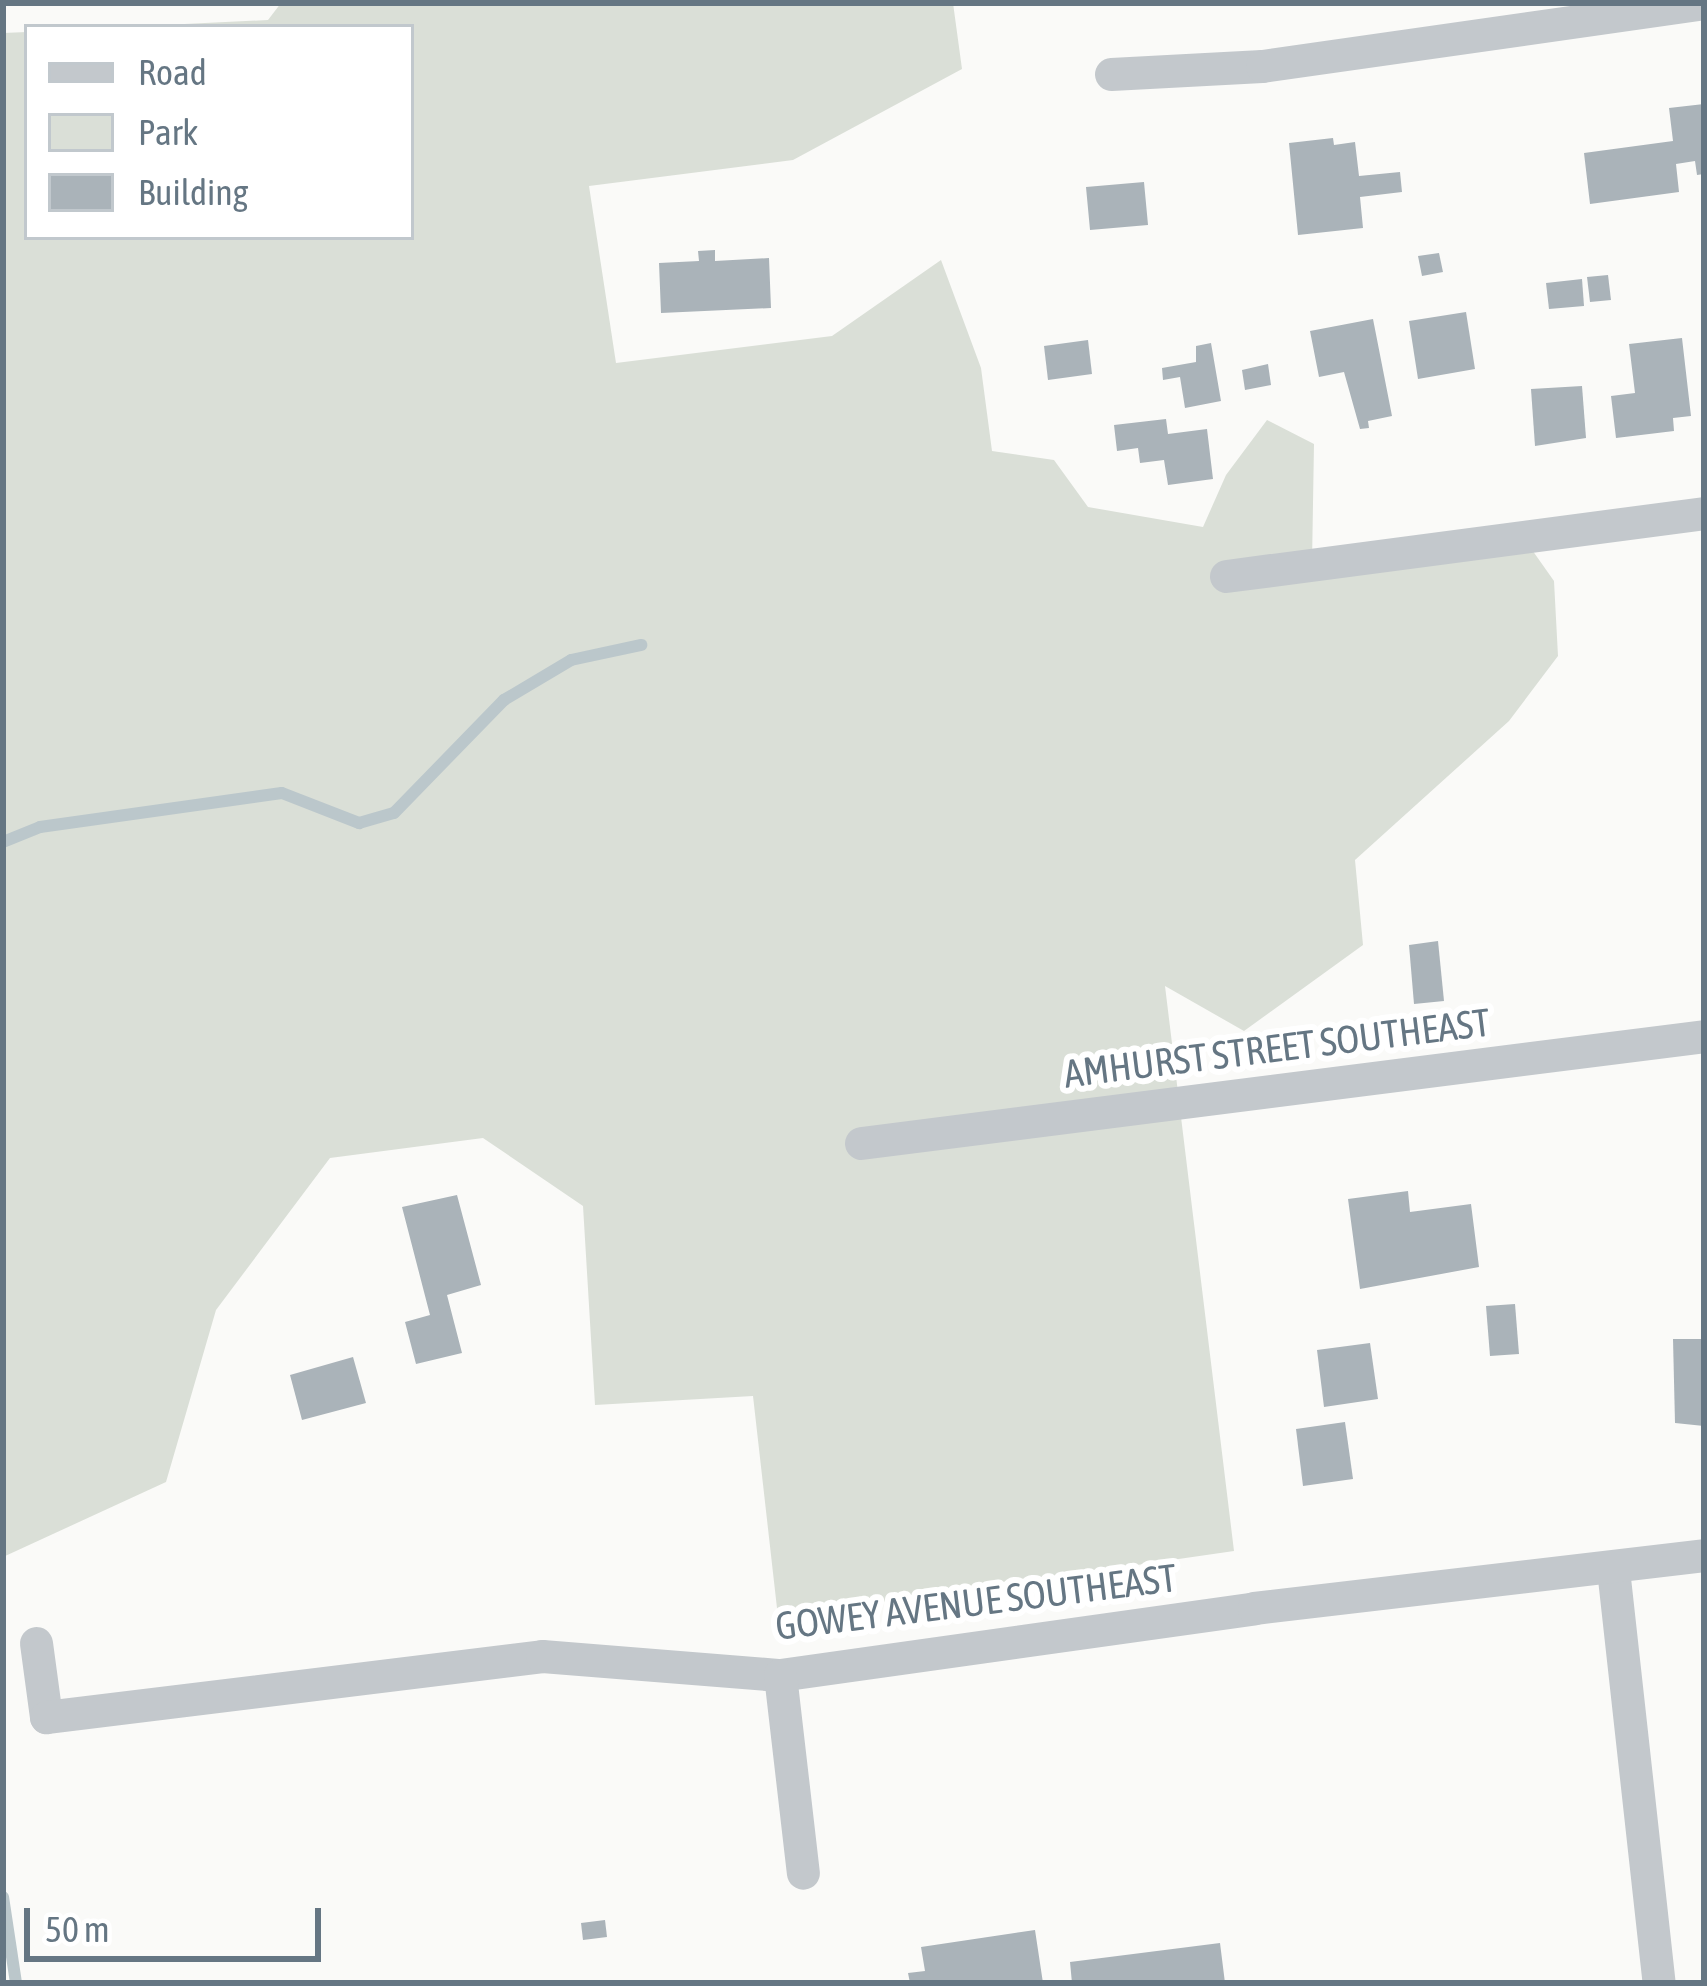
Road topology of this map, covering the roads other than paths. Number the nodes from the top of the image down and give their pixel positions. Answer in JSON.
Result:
{"nodes":[{"id":1,"x":1704,"y":3,"type":"edge"},
{"id":2,"x":1111,"y":74,"type":"dead end"},
{"id":3,"x":1704,"y":513,"type":"edge"},
{"id":4,"x":1226,"y":576,"type":"dead end"},
{"id":5,"x":1704,"y":1036,"type":"edge"},
{"id":6,"x":861,"y":1143,"type":"dead end"},
{"id":7,"x":1704,"y":1555,"type":"edge"},
{"id":8,"x":1613,"y":1568,"type":"junction"},
{"id":9,"x":36,"y":1642,"type":"dead end"},
{"id":10,"x":780,"y":1675,"type":"junction"},
{"id":11,"x":803,"y":1873,"type":"dead end"},
{"id":12,"x":1659,"y":1983,"type":"edge"}],
"edges":[{"from":1,"to":2,"type":"street"},
{"from":3,"to":4,"type":"street"},
{"from":5,"to":6,"type":"street","name":"AMHURST STREET SOUTHEAST"},
{"from":7,"to":8,"type":"street","name":"GOWEY AVENUE SOUTHEAST"},
{"from":8,"to":10,"type":"street","name":"GOWEY AVENUE SOUTHEAST"},
{"from":8,"to":12,"type":"street"},
{"from":9,"to":10,"type":"street","name":"GOWEY AVENUE SOUTHEAST"},
{"from":10,"to":11,"type":"street"}]}
